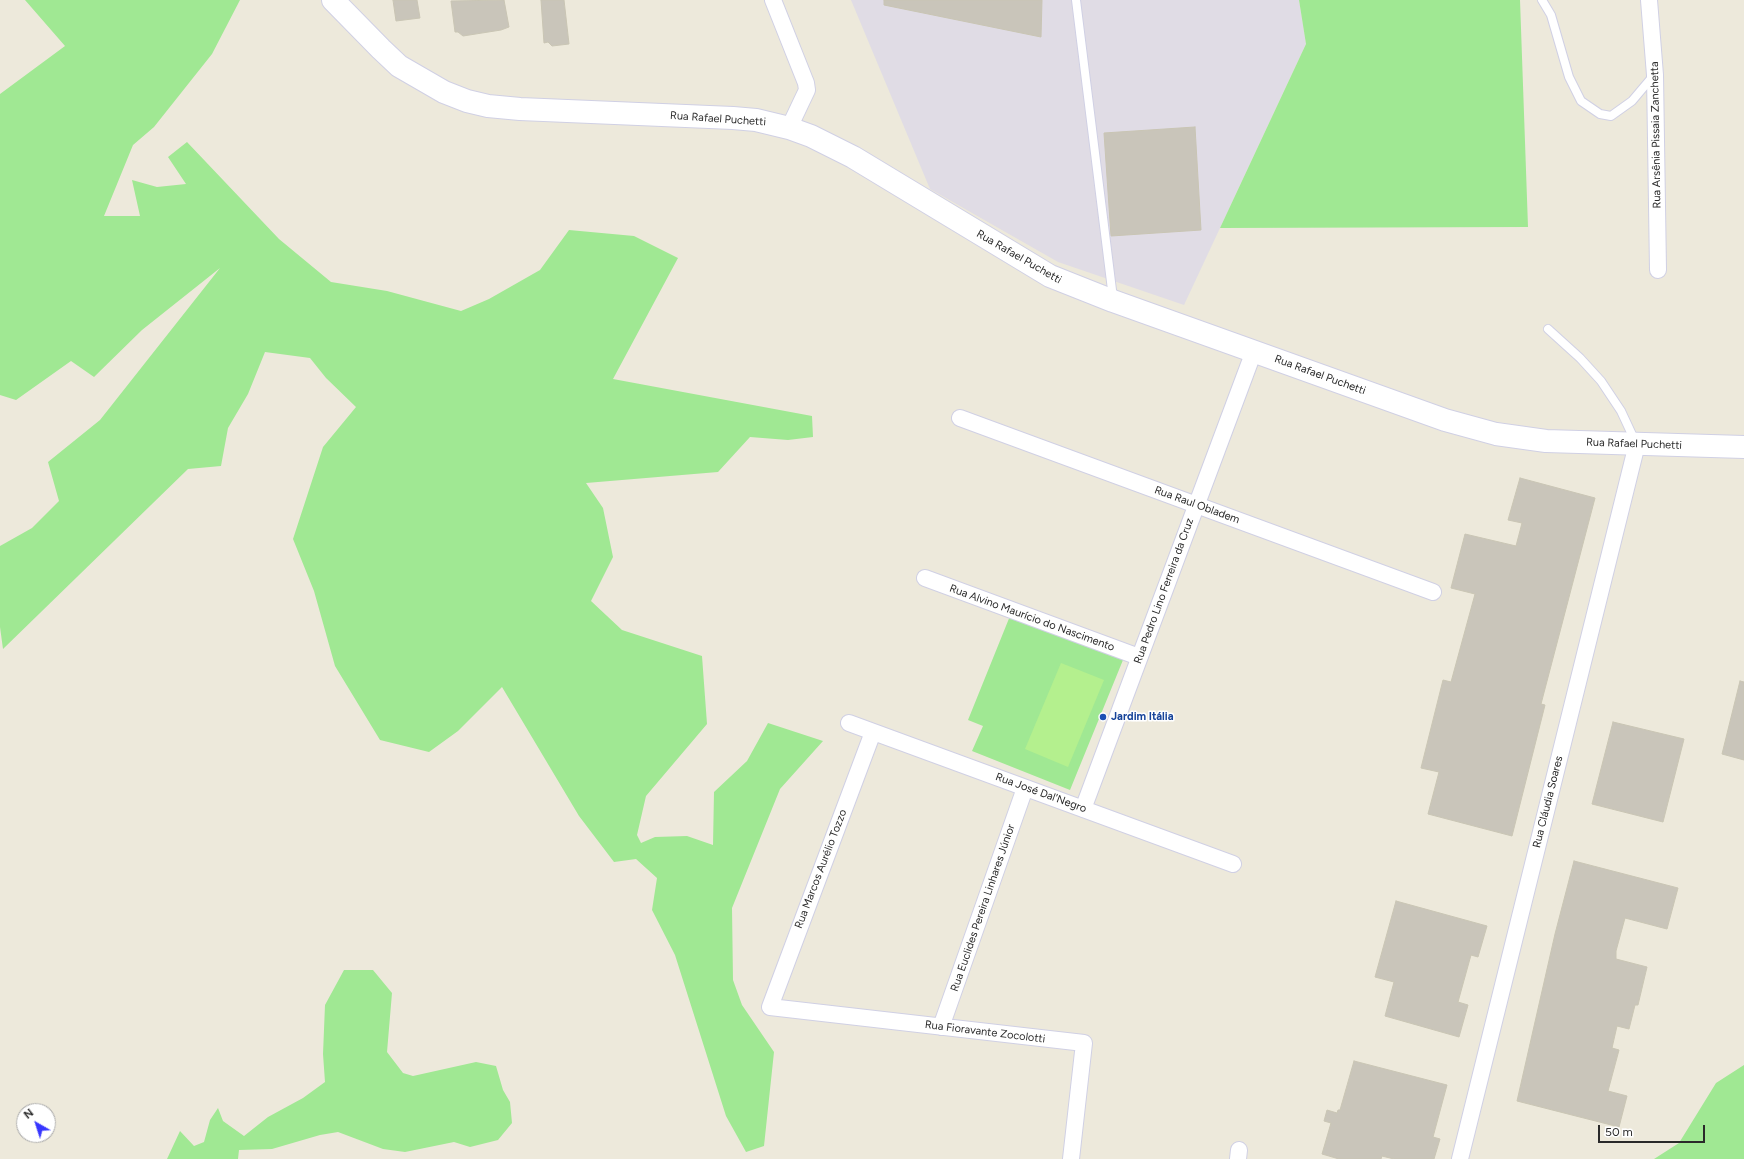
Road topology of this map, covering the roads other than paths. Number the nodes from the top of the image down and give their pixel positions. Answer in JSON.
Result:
{"nodes":[{"id":1,"x":333,"y":0,"type":"edge"},
{"id":2,"x":773,"y":0,"type":"edge"},
{"id":3,"x":1076,"y":0,"type":"edge"},
{"id":4,"x":1542,"y":0,"type":"edge"},
{"id":5,"x":1650,"y":0,"type":"edge"},
{"id":6,"x":1655,"y":75,"type":"junction"},
{"id":7,"x":789,"y":128,"type":"junction"},
{"id":8,"x":1658,"y":270,"type":"dead end"},
{"id":9,"x":1113,"y":301,"type":"junction"},
{"id":10,"x":1548,"y":329,"type":"dead end"},
{"id":11,"x":1254,"y":351,"type":"junction"},
{"id":12,"x":960,"y":418,"type":"dead end"},
{"id":13,"x":1637,"y":444,"type":"junction"},
{"id":14,"x":1744,"y":447,"type":"edge"},
{"id":15,"x":1196,"y":505,"type":"junction"},
{"id":16,"x":925,"y":578,"type":"dead end"},
{"id":17,"x":1433,"y":592,"type":"dead end"},
{"id":18,"x":1140,"y":657,"type":"junction"},
{"id":19,"x":849,"y":724,"type":"dead end"},
{"id":20,"x":873,"y":732,"type":"junction"},
{"id":21,"x":1025,"y":788,"type":"junction"},
{"id":22,"x":1083,"y":809,"type":"junction"},
{"id":23,"x":1233,"y":864,"type":"dead end"},
{"id":24,"x":770,"y":1007,"type":"joint"},
{"id":25,"x":941,"y":1027,"type":"junction"},
{"id":26,"x":1071,"y":1159,"type":"edge"},
{"id":27,"x":1460,"y":1159,"type":"edge"}],
"edges":[{"from":1,"to":7,"type":"street","name":"Rua Rafael Puchetti"},
{"from":2,"to":7,"type":"street"},
{"from":3,"to":9,"type":"lane"},
{"from":4,"to":6,"type":"lane"},
{"from":5,"to":6,"type":"street","name":"Rua Arsênia Pissaia Zanchetta"},
{"from":6,"to":8,"type":"street","name":"Rua Arsênia Pissaia Zanchetta"},
{"from":7,"to":9,"type":"street","name":"Rua Rafael Puchetti"},
{"from":9,"to":11,"type":"street","name":"Rua Rafael Puchetti"},
{"from":10,"to":13,"type":"lane"},
{"from":11,"to":13,"type":"street","name":"Rua Rafael Puchetti"},
{"from":11,"to":15,"type":"street","name":"Rua Pedro Lino Ferreira da Cruz"},
{"from":12,"to":15,"type":"street","name":"Rua Raul Obladem"},
{"from":13,"to":14,"type":"street","name":"Rua Rafael Puchetti"},
{"from":13,"to":27,"type":"street","name":"Rua Cláudia Soares"},
{"from":15,"to":17,"type":"street","name":"Rua Raul Obladem"},
{"from":15,"to":18,"type":"street","name":"Rua Pedro Lino Ferreira da Cruz"},
{"from":16,"to":18,"type":"street","name":"Rua Alvino Maurício do Nascimento"},
{"from":18,"to":22,"type":"street","name":"Rua Pedro Lino Ferreira da Cruz"},
{"from":19,"to":20,"type":"street","name":"Rua José Dal'Negro"},
{"from":20,"to":21,"type":"street","name":"Rua José Dal'Negro"},
{"from":20,"to":24,"type":"street","name":"Rua Marcos Aurélio Tozzo"},
{"from":21,"to":22,"type":"street","name":"Rua José Dal'Negro"},
{"from":21,"to":25,"type":"street","name":"Rua Euclides Pereira Linhares Júnior"},
{"from":22,"to":23,"type":"street","name":"Rua José Dal'Negro"},
{"from":24,"to":25,"type":"street","name":"Rua Fioravante Zocolotti"},
{"from":25,"to":26,"type":"street","name":"Rua Fioravante Zocolotti"}]}
